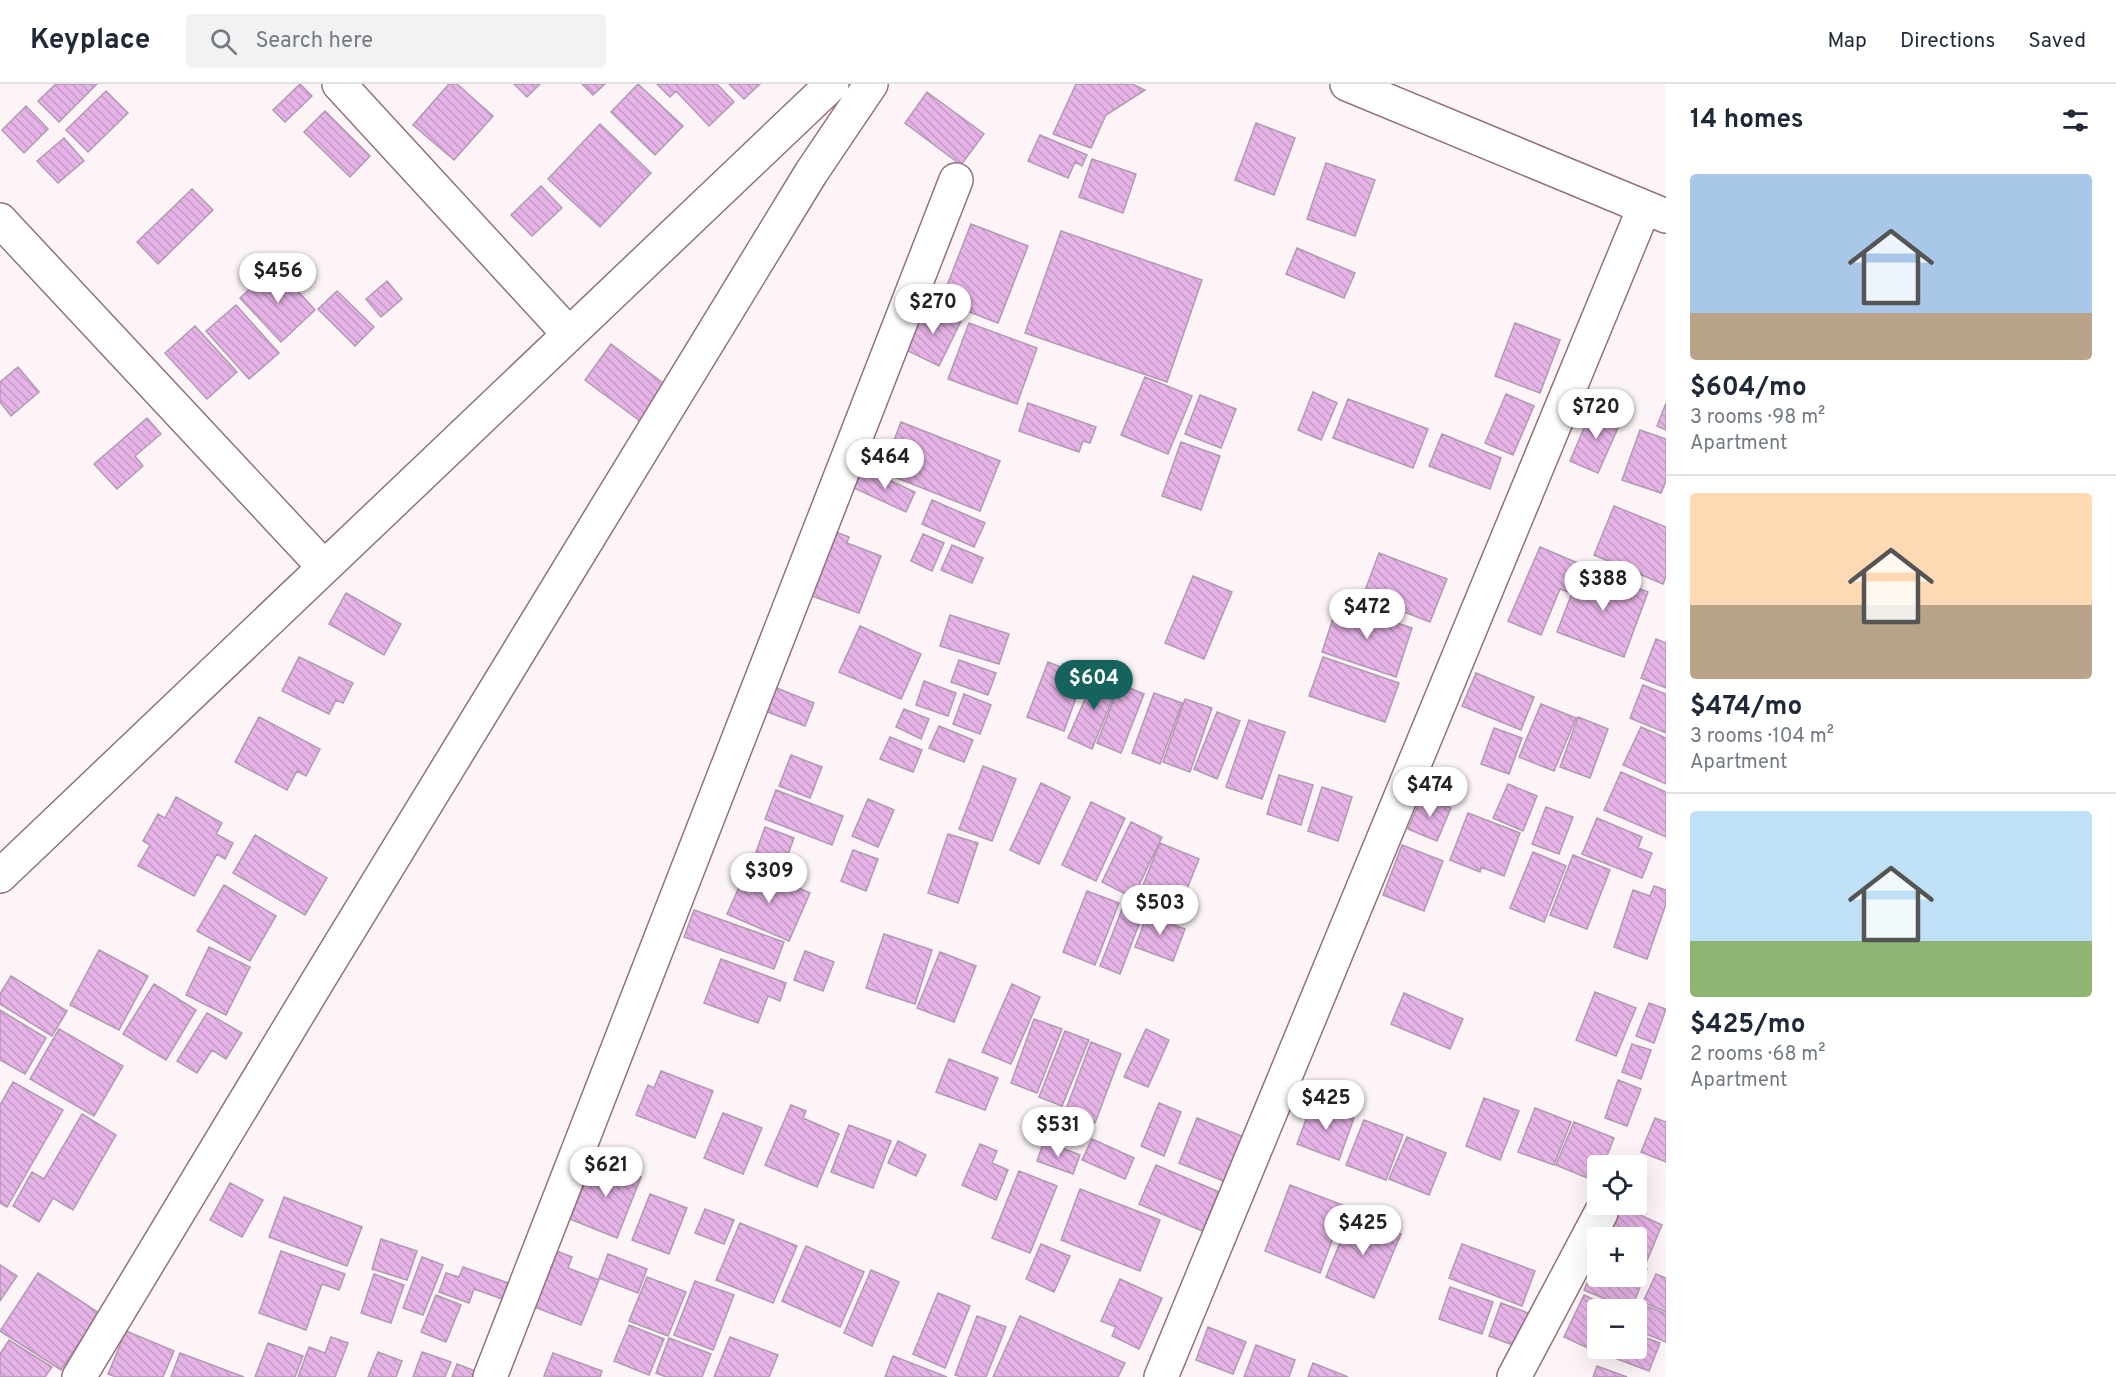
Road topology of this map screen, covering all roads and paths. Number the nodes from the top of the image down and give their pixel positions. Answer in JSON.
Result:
{"nodes":[{"id":1,"x":339,"y":84,"type":"edge"},
{"id":2,"x":871,"y":84,"type":"edge"},
{"id":3,"x":1347,"y":84,"type":"edge"},
{"id":4,"x":816,"y":89,"type":"edge"},
{"id":5,"x":956,"y":180,"type":"dead end"},
{"id":6,"x":1655,"y":212,"type":"edge"},
{"id":7,"x":0,"y":220,"type":"edge"},
{"id":8,"x":569,"y":334,"type":"junction"},
{"id":9,"x":324,"y":567,"type":"junction"},
{"id":10,"x":0,"y":876,"type":"edge"},
{"id":11,"x":1600,"y":1215,"type":"edge"},
{"id":12,"x":79,"y":1377,"type":"edge"},
{"id":13,"x":490,"y":1377,"type":"edge"},
{"id":14,"x":1161,"y":1377,"type":"edge"},
{"id":15,"x":1514,"y":1377,"type":"edge"}],
"edges":[{"from":1,"to":8,"type":"street"},
{"from":2,"to":12,"type":"street"},
{"from":3,"to":6,"type":"street"},
{"from":4,"to":8,"type":"street"},
{"from":5,"to":13,"type":"street"},
{"from":6,"to":14,"type":"street"},
{"from":7,"to":9,"type":"street"},
{"from":8,"to":9,"type":"street"},
{"from":9,"to":10,"type":"street"},
{"from":11,"to":15,"type":"street"}]}
